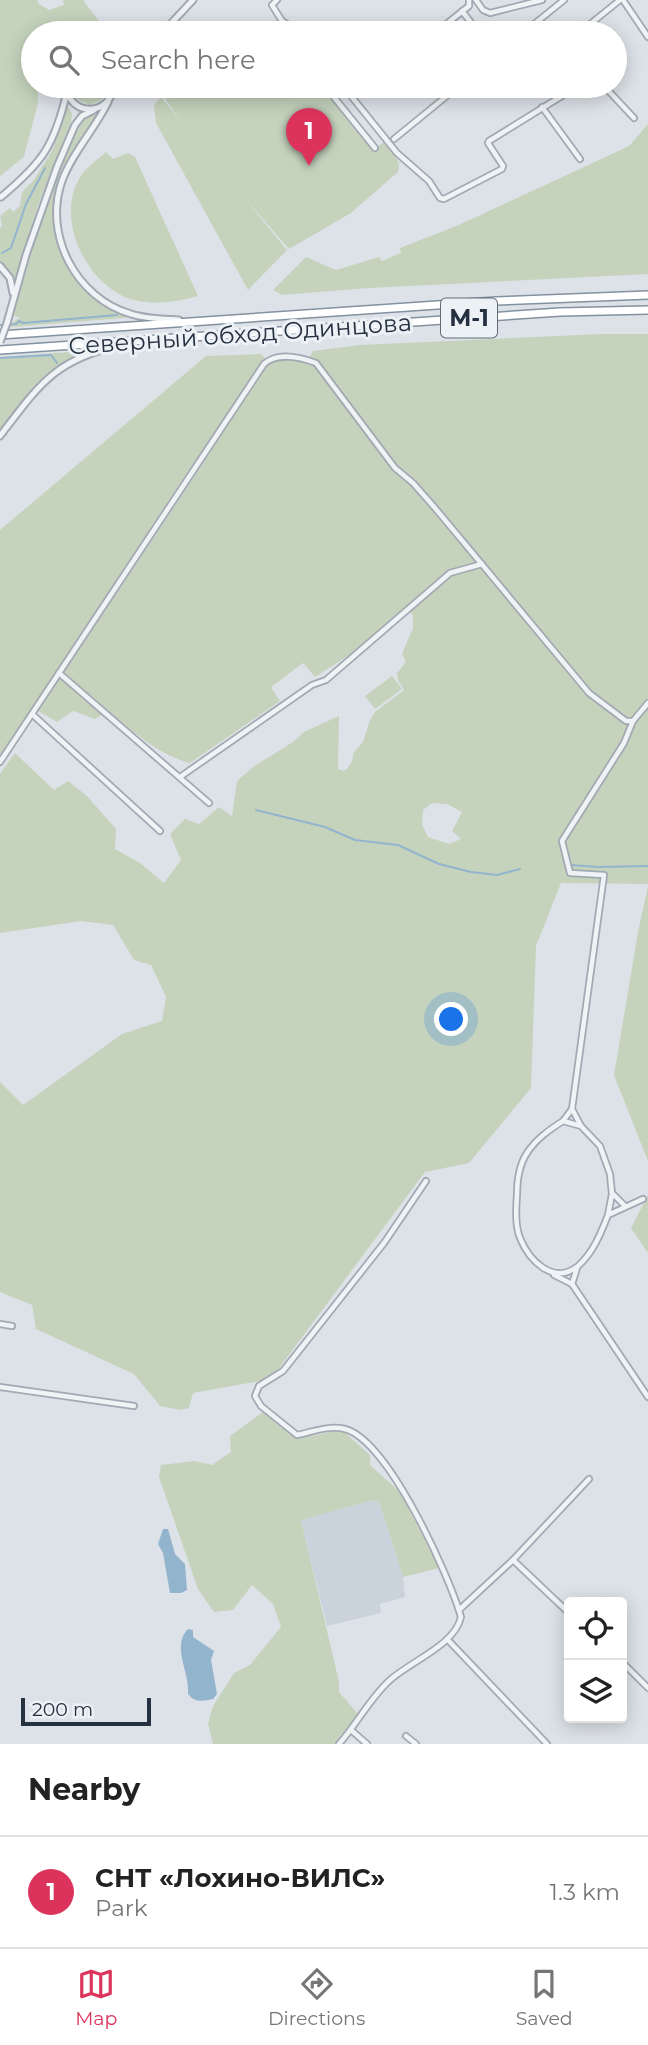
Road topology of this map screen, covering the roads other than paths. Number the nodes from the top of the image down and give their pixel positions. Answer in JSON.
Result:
{"nodes":[{"id":1,"x":193,"y":0,"type":"edge"},
{"id":2,"x":277,"y":0,"type":"edge"},
{"id":3,"x":469,"y":0,"type":"edge"},
{"id":4,"x":476,"y":0,"type":"edge"},
{"id":5,"x":541,"y":0,"type":"edge"},
{"id":6,"x":564,"y":0,"type":"edge"},
{"id":7,"x":622,"y":0,"type":"edge"},
{"id":8,"x":462,"y":11,"type":"junction"},
{"id":9,"x":173,"y":21,"type":"edge"},
{"id":10,"x":282,"y":21,"type":"edge"},
{"id":11,"x":450,"y":21,"type":"edge"},
{"id":12,"x":470,"y":21,"type":"edge"},
{"id":13,"x":538,"y":21,"type":"edge"},
{"id":14,"x":595,"y":21,"type":"edge"},
{"id":15,"x":648,"y":37,"type":"edge"},
{"id":16,"x":64,"y":98,"type":"edge"},
{"id":17,"x":70,"y":98,"type":"edge"},
{"id":18,"x":110,"y":98,"type":"edge"},
{"id":19,"x":334,"y":98,"type":"edge"},
{"id":20,"x":353,"y":98,"type":"edge"},
{"id":21,"x":444,"y":98,"type":"edge"},
{"id":22,"x":557,"y":98,"type":"edge"},
{"id":23,"x":615,"y":98,"type":"edge"},
{"id":24,"x":108,"y":102,"type":"junction"},
{"id":25,"x":542,"y":107,"type":"junction"},
{"id":26,"x":94,"y":110,"type":"junction"},
{"id":27,"x":634,"y":118,"type":"dead end"},
{"id":28,"x":394,"y":139,"type":"dead end"},
{"id":29,"x":374,"y":148,"type":"dead end"},
{"id":30,"x":580,"y":159,"type":"dead end"},
{"id":31,"x":1,"y":197,"type":"edge"},
{"id":32,"x":0,"y":266,"type":"edge"},
{"id":33,"x":648,"y":295,"type":"edge"},
{"id":34,"x":12,"y":307,"type":"junction"},
{"id":35,"x":648,"y":310,"type":"edge"},
{"id":36,"x":203,"y":322,"type":"junction"},
{"id":37,"x":0,"y":335,"type":"edge"},
{"id":38,"x":140,"y":341,"type":"junction"},
{"id":39,"x":0,"y":342,"type":"edge"},
{"id":40,"x":0,"y":350,"type":"edge"},
{"id":41,"x":0,"y":436,"type":"edge"},
{"id":42,"x":482,"y":564,"type":"junction"},
{"id":43,"x":59,"y":673,"type":"junction"},
{"id":44,"x":648,"y":703,"type":"edge"},
{"id":45,"x":32,"y":714,"type":"junction"},
{"id":46,"x":634,"y":721,"type":"junction"},
{"id":47,"x":0,"y":762,"type":"edge"},
{"id":48,"x":180,"y":777,"type":"junction"},
{"id":49,"x":209,"y":803,"type":"dead end"},
{"id":50,"x":160,"y":831,"type":"dead end"},
{"id":51,"x":572,"y":1109,"type":"junction"},
{"id":52,"x":563,"y":1121,"type":"junction"},
{"id":53,"x":581,"y":1126,"type":"junction"},
{"id":54,"x":426,"y":1181,"type":"dead end"},
{"id":55,"x":612,"y":1194,"type":"junction"},
{"id":56,"x":643,"y":1199,"type":"dead end"},
{"id":57,"x":625,"y":1206,"type":"junction"},
{"id":58,"x":608,"y":1215,"type":"junction"},
{"id":59,"x":577,"y":1267,"type":"junction"},
{"id":60,"x":549,"y":1273,"type":"junction"},
{"id":61,"x":572,"y":1284,"type":"junction"},
{"id":62,"x":0,"y":1324,"type":"edge"},
{"id":63,"x":12,"y":1326,"type":"dead end"},
{"id":64,"x":0,"y":1387,"type":"edge"},
{"id":65,"x":648,"y":1397,"type":"edge"},
{"id":66,"x":134,"y":1406,"type":"dead end"},
{"id":67,"x":589,"y":1479,"type":"dead end"},
{"id":68,"x":513,"y":1560,"type":"junction"},
{"id":69,"x":564,"y":1608,"type":"edge"},
{"id":70,"x":459,"y":1610,"type":"junction"},
{"id":71,"x":448,"y":1640,"type":"junction"},
{"id":72,"x":627,"y":1667,"type":"edge"},
{"id":73,"x":648,"y":1688,"type":"edge"},
{"id":74,"x":351,"y":1730,"type":"junction"},
{"id":75,"x":406,"y":1736,"type":"dead end"},
{"id":76,"x":339,"y":1744,"type":"edge"},
{"id":77,"x":368,"y":1744,"type":"edge"},
{"id":78,"x":416,"y":1744,"type":"edge"},
{"id":79,"x":547,"y":1744,"type":"edge"}],
"edges":[{"from":1,"to":9,"type":"street"},
{"from":2,"to":10,"type":"street"},
{"from":3,"to":8,"type":"street"},
{"from":4,"to":5,"type":"street"},
{"from":6,"to":13,"type":"street"},
{"from":7,"to":14,"type":"street"},
{"from":7,"to":15,"type":"street"},
{"from":8,"to":11,"type":"street"},
{"from":8,"to":12,"type":"street"},
{"from":16,"to":31,"type":"street"},
{"from":17,"to":26,"type":"street"},
{"from":18,"to":24,"type":"street"},
{"from":19,"to":29,"type":"street"},
{"from":20,"to":25,"type":"street"},
{"from":21,"to":28,"type":"street"},
{"from":22,"to":25,"type":"street"},
{"from":23,"to":27,"type":"street"},
{"from":24,"to":26,"type":"street"},
{"from":24,"to":36,"type":"street"},
{"from":25,"to":30,"type":"street"},
{"from":26,"to":34,"type":"street"},
{"from":32,"to":34,"type":"street"},
{"from":33,"to":36,"type":"highway","name":"Северный обход Одинцова","number":"М-1"},
{"from":34,"to":39,"type":"street","bridge":true},
{"from":35,"to":38,"type":"highway","name":"Северный обход Одинцова","number":"М-1"},
{"from":36,"to":37,"type":"highway","name":"Северный обход Одинцова","number":"М-1"},
{"from":38,"to":40,"type":"highway","name":"Северный обход Одинцова","number":"М-1"},
{"from":38,"to":41,"type":"street"},
{"from":42,"to":43,"type":"street"},
{"from":42,"to":46,"type":"street"},
{"from":42,"to":48,"type":"street"},
{"from":43,"to":45,"type":"street"},
{"from":43,"to":48,"type":"street"},
{"from":44,"to":46,"type":"street"},
{"from":45,"to":47,"type":"street"},
{"from":45,"to":50,"type":"street"},
{"from":46,"to":51,"type":"street"},
{"from":48,"to":49,"type":"street"},
{"from":51,"to":52,"type":"street"},
{"from":51,"to":53,"type":"street"},
{"from":52,"to":53,"type":"street"},
{"from":52,"to":60,"type":"street"},
{"from":53,"to":55,"type":"street"},
{"from":54,"to":70,"type":"street"},
{"from":55,"to":57,"type":"street"},
{"from":55,"to":58,"type":"street"},
{"from":56,"to":57,"type":"street"},
{"from":57,"to":58,"type":"street"},
{"from":58,"to":59,"type":"street"},
{"from":59,"to":60,"type":"street"},
{"from":59,"to":61,"type":"street"},
{"from":60,"to":61,"type":"street"},
{"from":61,"to":65,"type":"street"},
{"from":62,"to":63,"type":"street"},
{"from":64,"to":66,"type":"street"},
{"from":67,"to":68,"type":"street"},
{"from":68,"to":69,"type":"street"},
{"from":68,"to":70,"type":"street"},
{"from":70,"to":71,"type":"street"},
{"from":71,"to":74,"type":"street"},
{"from":71,"to":79,"type":"street"},
{"from":72,"to":73,"type":"street"},
{"from":74,"to":76,"type":"street"},
{"from":74,"to":77,"type":"street"},
{"from":75,"to":78,"type":"street"}]}
